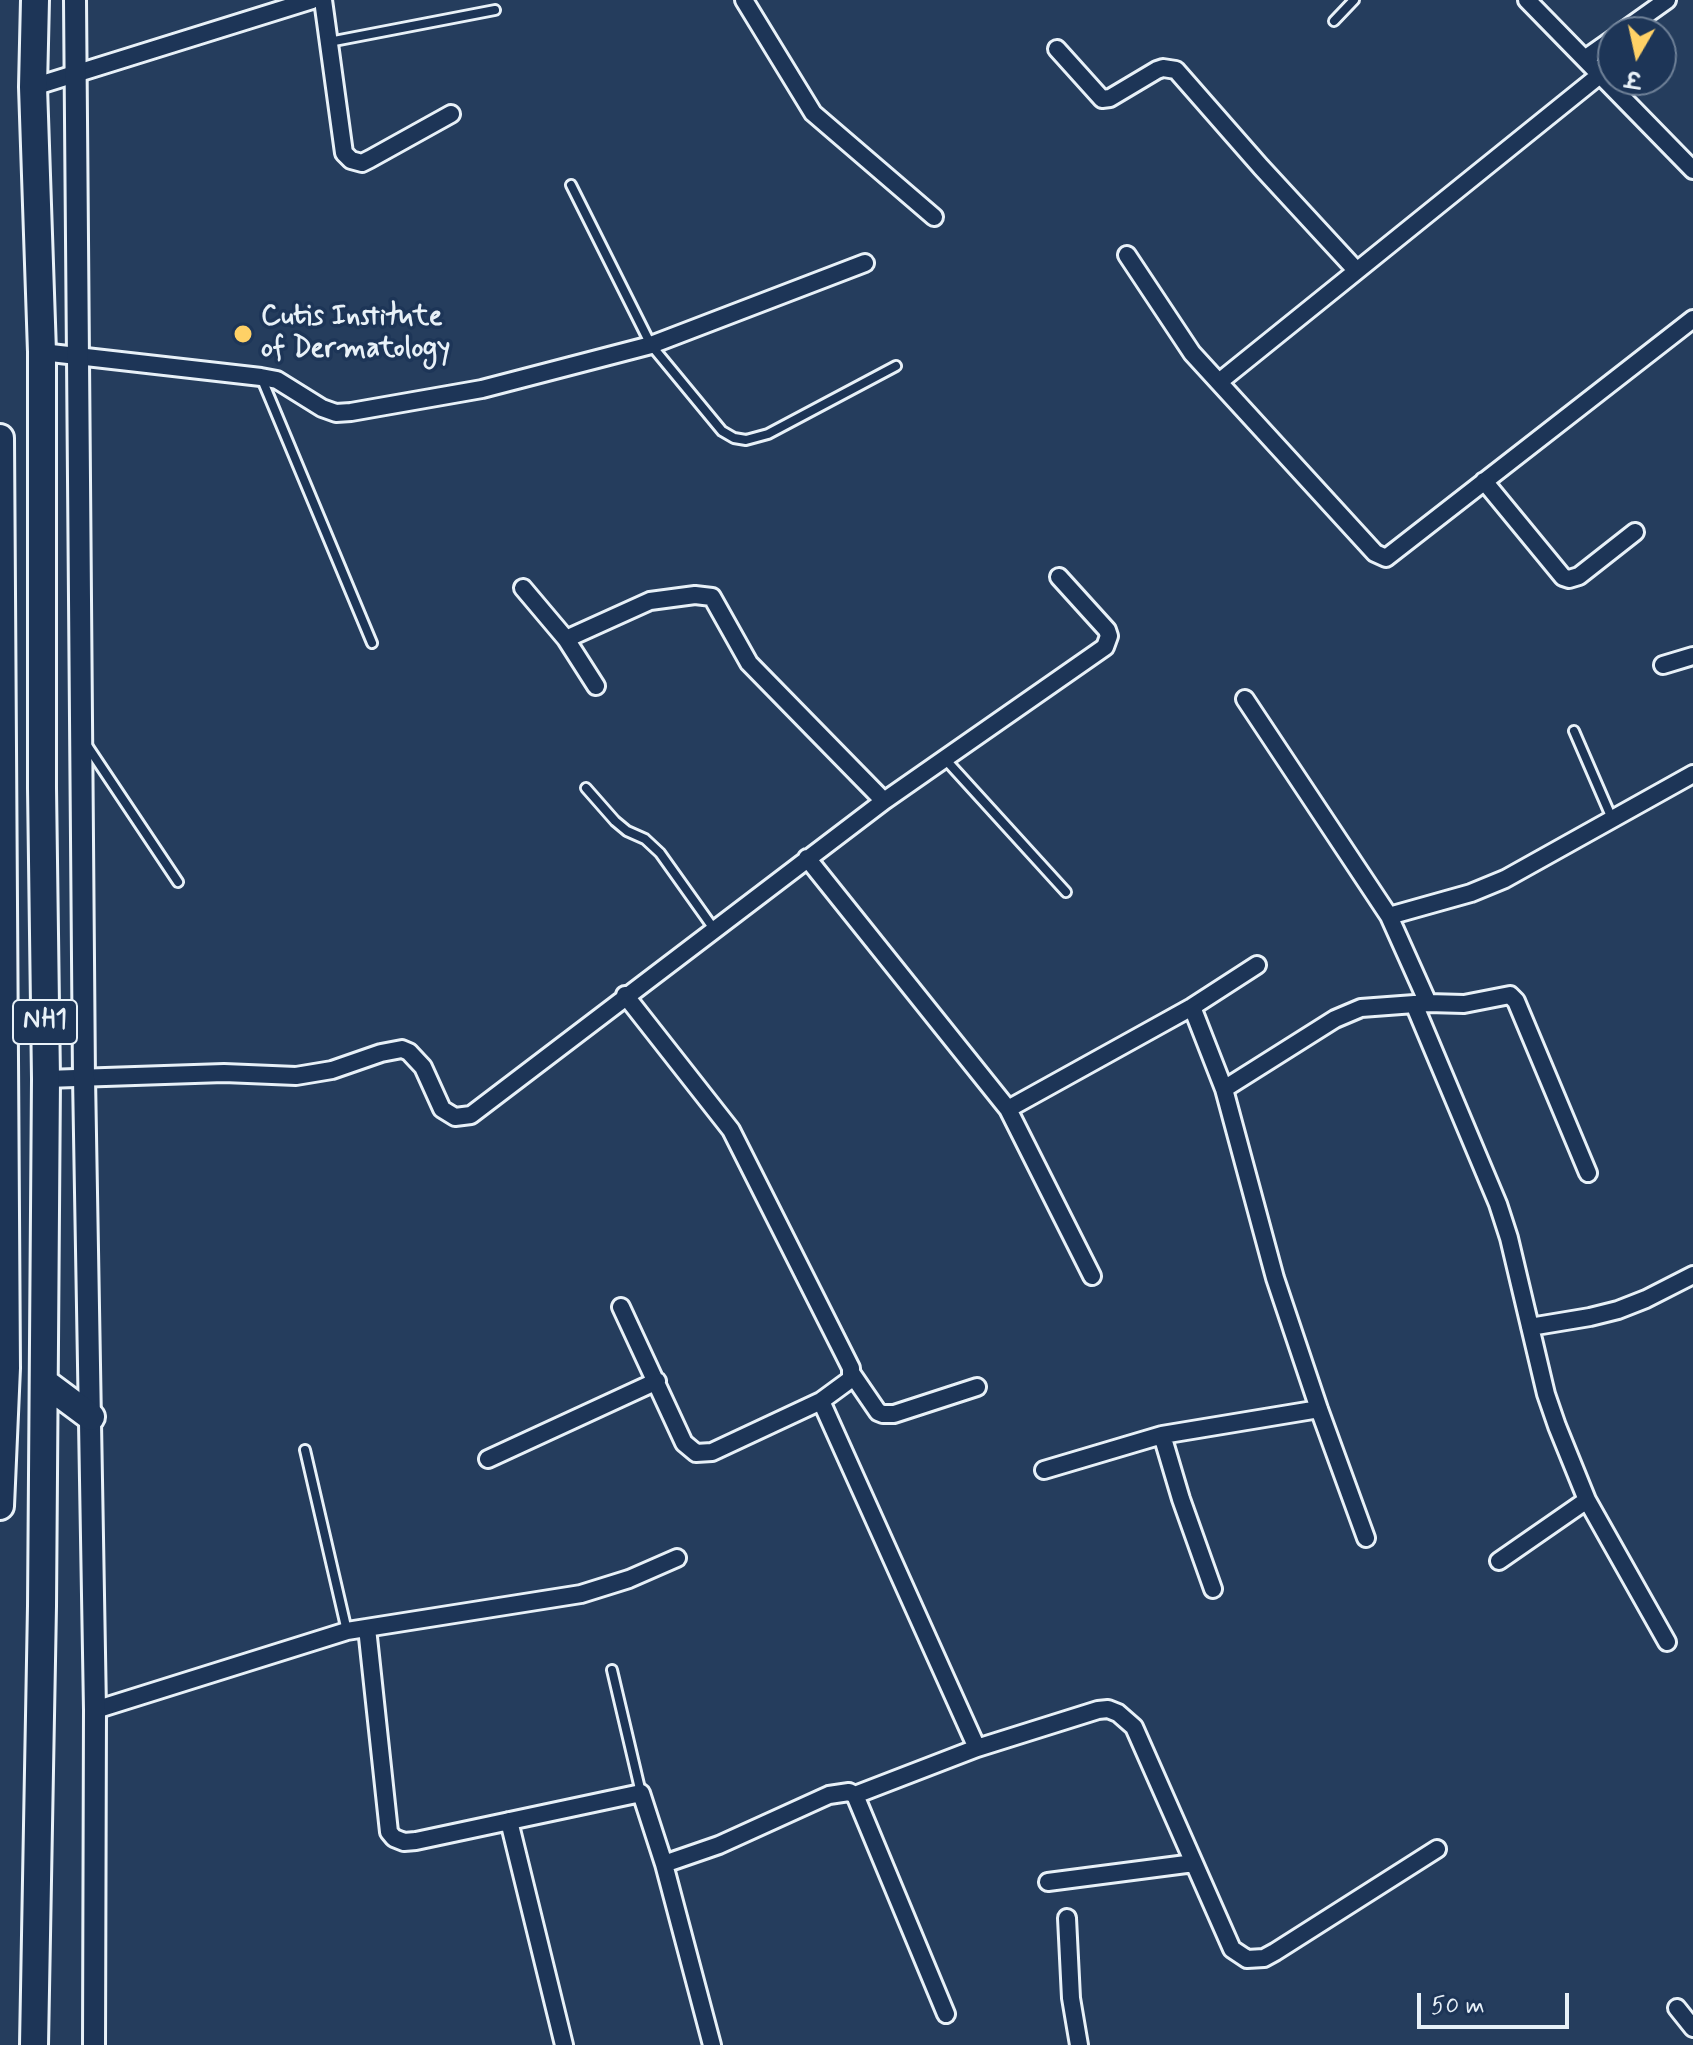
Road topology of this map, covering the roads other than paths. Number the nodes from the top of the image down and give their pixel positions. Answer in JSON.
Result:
{"nodes":[{"id":1,"x":35,"y":0,"type":"edge"},
{"id":2,"x":75,"y":0,"type":"edge"},
{"id":3,"x":312,"y":0,"type":"edge"},
{"id":4,"x":323,"y":0,"type":"edge"},
{"id":5,"x":744,"y":0,"type":"edge"},
{"id":6,"x":1354,"y":0,"type":"edge"},
{"id":7,"x":1527,"y":0,"type":"edge"},
{"id":8,"x":1667,"y":0,"type":"edge"},
{"id":9,"x":495,"y":10,"type":"dead end"},
{"id":10,"x":1644,"y":16,"type":"edge"},
{"id":11,"x":1334,"y":21,"type":"dead end"},
{"id":12,"x":329,"y":42,"type":"junction"},
{"id":13,"x":1057,"y":49,"type":"dead end"},
{"id":14,"x":1597,"y":50,"type":"edge"},
{"id":15,"x":1586,"y":58,"type":"junction"},
{"id":16,"x":1597,"y":70,"type":"edge"},
{"id":17,"x":76,"y":75,"type":"junction"},
{"id":18,"x":1597,"y":77,"type":"edge"},
{"id":19,"x":33,"y":87,"type":"junction"},
{"id":20,"x":1622,"y":96,"type":"edge"},
{"id":21,"x":451,"y":114,"type":"dead end"},
{"id":22,"x":1693,"y":170,"type":"edge"},
{"id":23,"x":571,"y":185,"type":"dead end"},
{"id":24,"x":934,"y":217,"type":"dead end"},
{"id":25,"x":1127,"y":255,"type":"dead end"},
{"id":26,"x":865,"y":263,"type":"dead end"},
{"id":27,"x":1356,"y":270,"type":"junction"},
{"id":28,"x":1693,"y":319,"type":"edge"},
{"id":29,"x":651,"y":345,"type":"junction"},
{"id":30,"x":42,"y":352,"type":"junction"},
{"id":31,"x":78,"y":357,"type":"junction"},
{"id":32,"x":896,"y":366,"type":"dead end"},
{"id":33,"x":261,"y":377,"type":"junction"},
{"id":34,"x":1219,"y":382,"type":"junction"},
{"id":35,"x":0,"y":438,"type":"edge"},
{"id":36,"x":1484,"y":481,"type":"junction"},
{"id":37,"x":1,"y":522,"type":"edge"},
{"id":38,"x":1635,"y":532,"type":"dead end"},
{"id":39,"x":1059,"y":577,"type":"dead end"},
{"id":40,"x":523,"y":588,"type":"dead end"},
{"id":41,"x":566,"y":639,"type":"junction"},
{"id":42,"x":372,"y":643,"type":"dead end"},
{"id":43,"x":1693,"y":656,"type":"edge"},
{"id":44,"x":1663,"y":665,"type":"dead end"},
{"id":45,"x":596,"y":686,"type":"dead end"},
{"id":46,"x":1245,"y":699,"type":"dead end"},
{"id":47,"x":1574,"y":731,"type":"dead end"},
{"id":48,"x":81,"y":737,"type":"junction"},
{"id":49,"x":945,"y":759,"type":"junction"},
{"id":50,"x":1693,"y":774,"type":"edge"},
{"id":51,"x":586,"y":788,"type":"dead end"},
{"id":52,"x":884,"y":801,"type":"junction"},
{"id":53,"x":1613,"y":821,"type":"junction"},
{"id":54,"x":807,"y":858,"type":"junction"},
{"id":55,"x":178,"y":882,"type":"dead end"},
{"id":56,"x":1066,"y":892,"type":"dead end"},
{"id":57,"x":1389,"y":916,"type":"junction"},
{"id":58,"x":714,"y":929,"type":"junction"},
{"id":59,"x":1257,"y":965,"type":"dead end"},
{"id":60,"x":625,"y":995,"type":"junction"},
{"id":61,"x":1421,"y":1004,"type":"junction"},
{"id":62,"x":1192,"y":1007,"type":"junction"},
{"id":63,"x":84,"y":1077,"type":"junction"},
{"id":64,"x":46,"y":1079,"type":"junction"},
{"id":65,"x":1224,"y":1089,"type":"junction"},
{"id":66,"x":1008,"y":1109,"type":"junction"},
{"id":67,"x":1588,"y":1173,"type":"dead end"},
{"id":68,"x":1693,"y":1275,"type":"edge"},
{"id":69,"x":1092,"y":1276,"type":"dead end"},
{"id":70,"x":621,"y":1307,"type":"dead end"},
{"id":71,"x":1530,"y":1327,"type":"junction"},
{"id":72,"x":852,"y":1374,"type":"junction"},
{"id":73,"x":657,"y":1381,"type":"junction"},
{"id":74,"x":44,"y":1382,"type":"junction"},
{"id":75,"x":977,"y":1387,"type":"dead end"},
{"id":76,"x":821,"y":1401,"type":"junction"},
{"id":77,"x":1319,"y":1409,"type":"junction"},
{"id":78,"x":91,"y":1417,"type":"junction"},
{"id":79,"x":1162,"y":1435,"type":"junction"},
{"id":80,"x":305,"y":1450,"type":"dead end"},
{"id":81,"x":488,"y":1459,"type":"dead end"},
{"id":82,"x":1044,"y":1470,"type":"dead end"},
{"id":83,"x":1,"y":1472,"type":"edge"},
{"id":84,"x":1587,"y":1500,"type":"junction"},
{"id":85,"x":0,"y":1506,"type":"edge"},
{"id":86,"x":1366,"y":1538,"type":"dead end"},
{"id":87,"x":677,"y":1558,"type":"dead end"},
{"id":88,"x":1499,"y":1561,"type":"dead end"},
{"id":89,"x":1213,"y":1589,"type":"dead end"},
{"id":90,"x":367,"y":1628,"type":"junction"},
{"id":91,"x":347,"y":1631,"type":"junction"},
{"id":92,"x":1667,"y":1642,"type":"dead end"},
{"id":93,"x":612,"y":1670,"type":"dead end"},
{"id":94,"x":95,"y":1710,"type":"junction"},
{"id":95,"x":977,"y":1748,"type":"junction"},
{"id":96,"x":641,"y":1793,"type":"junction"},
{"id":97,"x":855,"y":1795,"type":"junction"},
{"id":98,"x":509,"y":1821,"type":"junction"},
{"id":99,"x":1437,"y":1849,"type":"dead end"},
{"id":100,"x":1194,"y":1863,"type":"junction"},
{"id":101,"x":664,"y":1864,"type":"junction"},
{"id":102,"x":1048,"y":1882,"type":"dead end"},
{"id":103,"x":1067,"y":1918,"type":"dead end"},
{"id":104,"x":1677,"y":2008,"type":"dead end"},
{"id":105,"x":946,"y":2014,"type":"dead end"},
{"id":106,"x":1693,"y":2028,"type":"edge"},
{"id":107,"x":34,"y":2045,"type":"edge"},
{"id":108,"x":94,"y":2045,"type":"edge"},
{"id":109,"x":564,"y":2045,"type":"edge"},
{"id":110,"x":712,"y":2045,"type":"edge"},
{"id":111,"x":1079,"y":2045,"type":"edge"}],
"edges":[{"from":1,"to":19,"type":"highway","number":"NH1"},
{"from":2,"to":17,"type":"street"},
{"from":3,"to":17,"type":"street"},
{"from":4,"to":12,"type":"street"},
{"from":5,"to":24,"type":"street"},
{"from":6,"to":11,"type":"lane"},
{"from":7,"to":15,"type":"street"},
{"from":8,"to":10,"type":"street"},
{"from":9,"to":12,"type":"lane"},
{"from":12,"to":21,"type":"street"},
{"from":13,"to":27,"type":"street"},
{"from":14,"to":15,"type":"street"},
{"from":15,"to":16,"type":"street"},
{"from":17,"to":19,"type":"street"},
{"from":17,"to":31,"type":"street"},
{"from":18,"to":27,"type":"street"},
{"from":19,"to":30,"type":"highway","number":"NH1"},
{"from":20,"to":22,"type":"street"},
{"from":23,"to":29,"type":"lane"},
{"from":25,"to":34,"type":"street"},
{"from":26,"to":29,"type":"street"},
{"from":27,"to":34,"type":"street"},
{"from":28,"to":36,"type":"street"},
{"from":29,"to":32,"type":"lane"},
{"from":29,"to":33,"type":"street"},
{"from":30,"to":31,"type":"street"},
{"from":30,"to":64,"type":"highway","number":"NH1"},
{"from":31,"to":33,"type":"street"},
{"from":31,"to":48,"type":"street"},
{"from":33,"to":42,"type":"lane"},
{"from":34,"to":36,"type":"street"},
{"from":35,"to":37,"type":"highway","number":"NH1"},
{"from":36,"to":38,"type":"street"},
{"from":37,"to":83,"type":"highway","number":"NH1"},
{"from":39,"to":49,"type":"street"},
{"from":40,"to":41,"type":"street"},
{"from":41,"to":45,"type":"street"},
{"from":41,"to":52,"type":"street"},
{"from":43,"to":44,"type":"street"},
{"from":46,"to":57,"type":"street"},
{"from":47,"to":53,"type":"lane"},
{"from":48,"to":55,"type":"lane"},
{"from":48,"to":63,"type":"street"},
{"from":49,"to":52,"type":"street"},
{"from":49,"to":56,"type":"lane"},
{"from":50,"to":53,"type":"street"},
{"from":51,"to":58,"type":"lane"},
{"from":52,"to":54,"type":"street"},
{"from":53,"to":57,"type":"street"},
{"from":54,"to":58,"type":"street"},
{"from":54,"to":66,"type":"street"},
{"from":57,"to":61,"type":"street"},
{"from":58,"to":60,"type":"street"},
{"from":59,"to":62,"type":"street"},
{"from":60,"to":63,"type":"street"},
{"from":60,"to":72,"type":"street"},
{"from":61,"to":65,"type":"street"},
{"from":61,"to":67,"type":"street"},
{"from":61,"to":71,"type":"street"},
{"from":62,"to":65,"type":"street"},
{"from":62,"to":66,"type":"street"},
{"from":63,"to":64,"type":"street"},
{"from":63,"to":78,"type":"street"},
{"from":64,"to":74,"type":"highway","number":"NH1"},
{"from":65,"to":77,"type":"street"},
{"from":66,"to":69,"type":"street"},
{"from":68,"to":71,"type":"street"},
{"from":70,"to":73,"type":"street"},
{"from":71,"to":84,"type":"street"},
{"from":72,"to":75,"type":"street"},
{"from":72,"to":76,"type":"street"},
{"from":73,"to":76,"type":"street"},
{"from":73,"to":81,"type":"street"},
{"from":74,"to":78,"type":"highway"},
{"from":74,"to":107,"type":"highway","number":"NH1"},
{"from":76,"to":95,"type":"street"},
{"from":77,"to":79,"type":"street"},
{"from":77,"to":86,"type":"street"},
{"from":78,"to":94,"type":"street"},
{"from":79,"to":82,"type":"street"},
{"from":79,"to":89,"type":"street"},
{"from":80,"to":91,"type":"lane"},
{"from":83,"to":85,"type":"highway","number":"NH1"},
{"from":84,"to":88,"type":"street"},
{"from":84,"to":92,"type":"street"},
{"from":87,"to":90,"type":"street"},
{"from":90,"to":91,"type":"street"},
{"from":90,"to":98,"type":"street"},
{"from":91,"to":94,"type":"street"},
{"from":93,"to":96,"type":"lane"},
{"from":94,"to":108,"type":"street"},
{"from":95,"to":97,"type":"street"},
{"from":95,"to":100,"type":"street"},
{"from":96,"to":98,"type":"street"},
{"from":96,"to":101,"type":"street"},
{"from":97,"to":101,"type":"street"},
{"from":97,"to":105,"type":"street"},
{"from":98,"to":109,"type":"street"},
{"from":99,"to":100,"type":"street"},
{"from":100,"to":102,"type":"street"},
{"from":101,"to":110,"type":"street"},
{"from":103,"to":111,"type":"street"},
{"from":104,"to":106,"type":"street"}]}
